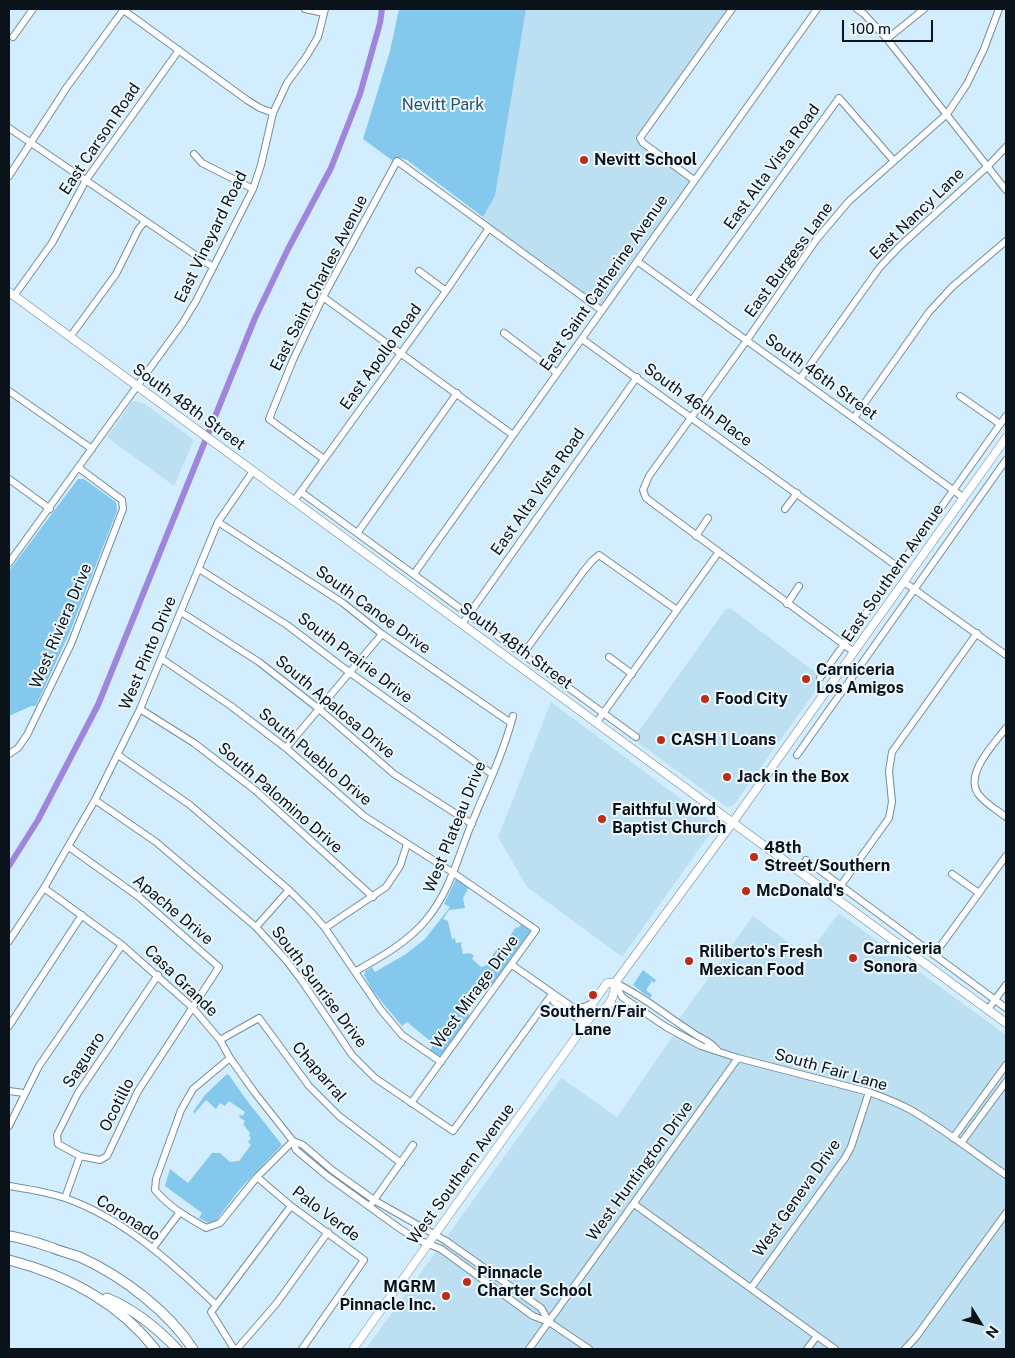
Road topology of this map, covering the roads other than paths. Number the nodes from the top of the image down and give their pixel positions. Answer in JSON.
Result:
{"nodes":[{"id":1,"x":33,"y":9,"type":"edge"},
{"id":2,"x":123,"y":9,"type":"edge"},
{"id":3,"x":306,"y":9,"type":"edge"},
{"id":4,"x":732,"y":9,"type":"edge"},
{"id":5,"x":817,"y":9,"type":"edge"},
{"id":6,"x":857,"y":9,"type":"edge"},
{"id":7,"x":924,"y":9,"type":"edge"},
{"id":8,"x":999,"y":9,"type":"edge"},
{"id":9,"x":325,"y":11,"type":"edge"},
{"id":10,"x":13,"y":37,"type":"dead end"},
{"id":11,"x":887,"y":39,"type":"junction"},
{"id":12,"x":179,"y":50,"type":"junction"},
{"id":13,"x":273,"y":113,"type":"junction"},
{"id":14,"x":947,"y":114,"type":"junction"},
{"id":15,"x":9,"y":128,"type":"edge"},
{"id":16,"x":31,"y":143,"type":"junction"},
{"id":17,"x":1006,"y":147,"type":"edge"},
{"id":18,"x":194,"y":154,"type":"dead end"},
{"id":19,"x":894,"y":161,"type":"junction"},
{"id":20,"x":988,"y":166,"type":"junction"},
{"id":21,"x":9,"y":176,"type":"edge"},
{"id":22,"x":86,"y":180,"type":"junction"},
{"id":23,"x":694,"y":180,"type":"junction"},
{"id":24,"x":253,"y":189,"type":"junction"},
{"id":25,"x":1006,"y":190,"type":"edge"},
{"id":26,"x":145,"y":221,"type":"junction"},
{"id":27,"x":489,"y":228,"type":"junction"},
{"id":28,"x":1006,"y":241,"type":"edge"},
{"id":29,"x":637,"y":261,"type":"junction"},
{"id":30,"x":213,"y":267,"type":"junction"},
{"id":31,"x":419,"y":271,"type":"dead end"},
{"id":32,"x":446,"y":291,"type":"junction"},
{"id":33,"x":12,"y":294,"type":"edge"},
{"id":34,"x":323,"y":297,"type":"junction"},
{"id":35,"x":692,"y":300,"type":"junction"},
{"id":36,"x":601,"y":310,"type":"junction"},
{"id":37,"x":504,"y":333,"type":"dead end"},
{"id":38,"x":70,"y":337,"type":"junction"},
{"id":39,"x":582,"y":339,"type":"junction"},
{"id":40,"x":747,"y":340,"type":"junction"},
{"id":41,"x":401,"y":353,"type":"junction"},
{"id":42,"x":557,"y":373,"type":"junction"},
{"id":43,"x":637,"y":377,"type":"junction"},
{"id":44,"x":800,"y":379,"type":"junction"},
{"id":45,"x":138,"y":386,"type":"junction"},
{"id":46,"x":9,"y":391,"type":"edge"},
{"id":47,"x":456,"y":394,"type":"junction"},
{"id":48,"x":960,"y":396,"type":"dead end"},
{"id":49,"x":1006,"y":416,"type":"edge"},
{"id":50,"x":691,"y":417,"type":"junction"},
{"id":51,"x":854,"y":418,"type":"junction"},
{"id":52,"x":1000,"y":424,"type":"junction"},
{"id":53,"x":513,"y":435,"type":"junction"},
{"id":54,"x":1006,"y":438,"type":"edge"},
{"id":55,"x":92,"y":449,"type":"junction"},
{"id":56,"x":324,"y":460,"type":"junction"},
{"id":57,"x":1006,"y":460,"type":"edge"},
{"id":58,"x":79,"y":468,"type":"junction"},
{"id":59,"x":253,"y":471,"type":"junction"},
{"id":60,"x":9,"y":479,"type":"edge"},
{"id":61,"x":954,"y":490,"type":"junction"},
{"id":62,"x":301,"y":492,"type":"junction"},
{"id":63,"x":797,"y":494,"type":"junction"},
{"id":64,"x":964,"y":498,"type":"junction"},
{"id":65,"x":294,"y":501,"type":"junction"},
{"id":66,"x":50,"y":508,"type":"junction"},
{"id":67,"x":785,"y":510,"type":"dead end"},
{"id":68,"x":708,"y":518,"type":"dead end"},
{"id":69,"x":218,"y":522,"type":"junction"},
{"id":70,"x":358,"y":532,"type":"junction"},
{"id":71,"x":696,"y":536,"type":"junction"},
{"id":72,"x":718,"y":553,"type":"junction"},
{"id":73,"x":9,"y":563,"type":"edge"},
{"id":74,"x":898,"y":567,"type":"junction"},
{"id":75,"x":199,"y":568,"type":"junction"},
{"id":76,"x":414,"y":574,"type":"junction"},
{"id":77,"x":904,"y":582,"type":"junction"},
{"id":78,"x":799,"y":586,"type":"dead end"},
{"id":79,"x":914,"y":589,"type":"junction"},
{"id":80,"x":787,"y":604,"type":"junction"},
{"id":81,"x":678,"y":610,"type":"junction"},
{"id":82,"x":181,"y":612,"type":"junction"},
{"id":83,"x":469,"y":615,"type":"junction"},
{"id":84,"x":462,"y":624,"type":"junction"},
{"id":85,"x":977,"y":633,"type":"junction"},
{"id":86,"x":382,"y":634,"type":"junction"},
{"id":87,"x":843,"y":645,"type":"junction"},
{"id":88,"x":854,"y":652,"type":"junction"},
{"id":89,"x":523,"y":654,"type":"junction"},
{"id":90,"x":1006,"y":655,"type":"edge"},
{"id":91,"x":609,"y":657,"type":"dead end"},
{"id":92,"x":162,"y":659,"type":"junction"},
{"id":93,"x":349,"y":672,"type":"junction"},
{"id":94,"x":632,"y":674,"type":"junction"},
{"id":95,"x":820,"y":678,"type":"dead end"},
{"id":96,"x":140,"y":709,"type":"junction"},
{"id":97,"x":319,"y":709,"type":"junction"},
{"id":98,"x":603,"y":713,"type":"junction"},
{"id":99,"x":513,"y":716,"type":"dead end"},
{"id":100,"x":596,"y":722,"type":"junction"},
{"id":101,"x":511,"y":723,"type":"junction"},
{"id":102,"x":1006,"y":728,"type":"edge"},
{"id":103,"x":636,"y":737,"type":"dead end"},
{"id":104,"x":286,"y":748,"type":"junction"},
{"id":105,"x":9,"y":754,"type":"edge"},
{"id":106,"x":118,"y":755,"type":"junction"},
{"id":107,"x":797,"y":755,"type":"dead end"},
{"id":108,"x":492,"y":774,"type":"junction"},
{"id":109,"x":95,"y":800,"type":"junction"},
{"id":110,"x":1006,"y":817,"type":"edge"},
{"id":111,"x":733,"y":822,"type":"junction"},
{"id":112,"x":472,"y":824,"type":"junction"},
{"id":113,"x":407,"y":844,"type":"junction"},
{"id":114,"x":69,"y":847,"type":"junction"},
{"id":115,"x":1006,"y":856,"type":"edge"},
{"id":116,"x":806,"y":860,"type":"dead end"},
{"id":117,"x":452,"y":872,"type":"junction"},
{"id":118,"x":952,"y":874,"type":"dead end"},
{"id":119,"x":841,"y":886,"type":"junction"},
{"id":120,"x":44,"y":888,"type":"junction"},
{"id":121,"x":290,"y":890,"type":"junction"},
{"id":122,"x":979,"y":893,"type":"junction"},
{"id":123,"x":834,"y":895,"type":"junction"},
{"id":124,"x":373,"y":897,"type":"junction"},
{"id":125,"x":82,"y":915,"type":"junction"},
{"id":126,"x":256,"y":927,"type":"junction"},
{"id":127,"x":325,"y":928,"type":"junction"},
{"id":128,"x":9,"y":941,"type":"edge"},
{"id":129,"x":122,"y":944,"type":"junction"},
{"id":130,"x":934,"y":955,"type":"junction"},
{"id":131,"x":512,"y":965,"type":"junction"},
{"id":132,"x":356,"y":971,"type":"junction"},
{"id":133,"x":158,"y":975,"type":"junction"},
{"id":134,"x":615,"y":983,"type":"junction"},
{"id":135,"x":1006,"y":985,"type":"edge"},
{"id":136,"x":552,"y":994,"type":"junction"},
{"id":137,"x":995,"y":1000,"type":"junction"},
{"id":138,"x":593,"y":1003,"type":"junction"},
{"id":139,"x":571,"y":1006,"type":"junction"},
{"id":140,"x":192,"y":1007,"type":"junction"},
{"id":141,"x":1006,"y":1008,"type":"edge"},
{"id":142,"x":988,"y":1010,"type":"junction"},
{"id":143,"x":591,"y":1016,"type":"junction"},
{"id":144,"x":1006,"y":1023,"type":"edge"},
{"id":145,"x":586,"y":1024,"type":"junction"},
{"id":146,"x":9,"y":1026,"type":"edge"},
{"id":147,"x":220,"y":1040,"type":"junction"},
{"id":148,"x":718,"y":1051,"type":"junction"},
{"id":149,"x":230,"y":1058,"type":"junction"},
{"id":150,"x":738,"y":1058,"type":"junction"},
{"id":151,"x":441,"y":1062,"type":"junction"},
{"id":152,"x":1006,"y":1065,"type":"edge"},
{"id":153,"x":1006,"y":1082,"type":"edge"},
{"id":154,"x":9,"y":1090,"type":"edge"},
{"id":155,"x":869,"y":1092,"type":"junction"},
{"id":156,"x":24,"y":1093,"type":"junction"},
{"id":157,"x":411,"y":1104,"type":"junction"},
{"id":158,"x":9,"y":1126,"type":"edge"},
{"id":159,"x":953,"y":1138,"type":"junction"},
{"id":160,"x":293,"y":1141,"type":"junction"},
{"id":161,"x":961,"y":1143,"type":"junction"},
{"id":162,"x":413,"y":1145,"type":"dead end"},
{"id":163,"x":80,"y":1156,"type":"junction"},
{"id":164,"x":401,"y":1163,"type":"junction"},
{"id":165,"x":1006,"y":1175,"type":"edge"},
{"id":166,"x":257,"y":1177,"type":"junction"},
{"id":167,"x":9,"y":1186,"type":"edge"},
{"id":168,"x":65,"y":1198,"type":"junction"},
{"id":169,"x":372,"y":1203,"type":"junction"},
{"id":170,"x":634,"y":1204,"type":"junction"},
{"id":171,"x":291,"y":1206,"type":"junction"},
{"id":172,"x":180,"y":1212,"type":"junction"},
{"id":173,"x":1006,"y":1213,"type":"edge"},
{"id":174,"x":328,"y":1232,"type":"junction"},
{"id":175,"x":434,"y":1235,"type":"junction"},
{"id":176,"x":9,"y":1236,"type":"edge"},
{"id":177,"x":428,"y":1244,"type":"junction"},
{"id":178,"x":153,"y":1248,"type":"junction"},
{"id":179,"x":9,"y":1260,"type":"edge"},
{"id":180,"x":751,"y":1288,"type":"junction"},
{"id":181,"x":86,"y":1290,"type":"junction"},
{"id":182,"x":216,"y":1304,"type":"junction"},
{"id":183,"x":549,"y":1322,"type":"junction"},
{"id":184,"x":817,"y":1336,"type":"junction"},
{"id":185,"x":155,"y":1349,"type":"edge"},
{"id":186,"x":177,"y":1349,"type":"edge"},
{"id":187,"x":193,"y":1349,"type":"edge"},
{"id":188,"x":235,"y":1349,"type":"edge"},
{"id":189,"x":302,"y":1349,"type":"edge"},
{"id":190,"x":353,"y":1349,"type":"edge"},
{"id":191,"x":529,"y":1349,"type":"edge"},
{"id":192,"x":589,"y":1349,"type":"edge"},
{"id":193,"x":808,"y":1349,"type":"edge"},
{"id":194,"x":835,"y":1349,"type":"edge"},
{"id":195,"x":904,"y":1349,"type":"edge"}],
"edges":[{"from":1,"to":10,"type":"street"},
{"from":2,"to":12,"type":"street"},
{"from":2,"to":16,"type":"street"},
{"from":3,"to":9,"type":"street"},
{"from":4,"to":23,"type":"street"},
{"from":5,"to":23,"type":"street","name":"East Saint Catherine Avenue"},
{"from":6,"to":11,"type":"street"},
{"from":7,"to":11,"type":"street"},
{"from":8,"to":14,"type":"street","name":"East Burgess Lane"},
{"from":9,"to":13,"type":"street","name":"East Vineyard Road"},
{"from":11,"to":14,"type":"street"},
{"from":12,"to":13,"type":"street"},
{"from":12,"to":22,"type":"street","name":"East Carson Road"},
{"from":13,"to":24,"type":"street","name":"East Vineyard Road"},
{"from":14,"to":19,"type":"street","name":"East Burgess Lane"},
{"from":14,"to":20,"type":"street"},
{"from":15,"to":16,"type":"street"},
{"from":16,"to":21,"type":"street"},
{"from":16,"to":22,"type":"street"},
{"from":17,"to":20,"type":"street","name":"East Nancy Lane"},
{"from":18,"to":24,"type":"street"},
{"from":19,"to":35,"type":"street","name":"East Alta Vista Road"},
{"from":19,"to":40,"type":"street","name":"East Burgess Lane"},
{"from":20,"to":25,"type":"street"},
{"from":20,"to":44,"type":"street","name":"East Nancy Lane"},
{"from":22,"to":26,"type":"street"},
{"from":22,"to":33,"type":"street","name":"East Carson Road"},
{"from":23,"to":29,"type":"street","name":"East Saint Catherine Avenue"},
{"from":24,"to":30,"type":"street","name":"East Vineyard Road"},
{"from":26,"to":30,"type":"street"},
{"from":26,"to":38,"type":"street"},
{"from":27,"to":32,"type":"street","name":"East Apollo Road"},
{"from":27,"to":34,"type":"street","name":"East Saint Charles Avenue"},
{"from":27,"to":36,"type":"street"},
{"from":28,"to":51,"type":"street"},
{"from":29,"to":35,"type":"street","name":"South 46th Street"},
{"from":29,"to":36,"type":"street","name":"East Saint Catherine Avenue"},
{"from":30,"to":45,"type":"street","name":"East Vineyard Road"},
{"from":31,"to":32,"type":"street"},
{"from":32,"to":41,"type":"street","name":"East Apollo Road"},
{"from":33,"to":38,"type":"main road","name":"South 48th Street"},
{"from":34,"to":41,"type":"street"},
{"from":34,"to":56,"type":"street","name":"East Saint Charles Avenue"},
{"from":35,"to":40,"type":"street","name":"South 46th Street"},
{"from":36,"to":39,"type":"street","name":"East Saint Catherine Avenue"},
{"from":37,"to":42,"type":"street"},
{"from":38,"to":45,"type":"main road","name":"South 48th Street"},
{"from":39,"to":42,"type":"street","name":"East Saint Catherine Avenue"},
{"from":39,"to":43,"type":"street","name":"South 46th Place"},
{"from":40,"to":44,"type":"street","name":"South 46th Street"},
{"from":40,"to":50,"type":"street","name":"East Burgess Lane"},
{"from":41,"to":47,"type":"street"},
{"from":41,"to":56,"type":"street","name":"East Apollo Road"},
{"from":42,"to":53,"type":"street","name":"East Saint Catherine Avenue"},
{"from":43,"to":50,"type":"street","name":"South 46th Place"},
{"from":43,"to":83,"type":"street","name":"East Alta Vista Road"},
{"from":44,"to":51,"type":"street","name":"South 46th Street"},
{"from":45,"to":55,"type":"street","name":"East Vineyard Road"},
{"from":45,"to":59,"type":"main road","name":"South 48th Street"},
{"from":46,"to":55,"type":"street"},
{"from":47,"to":53,"type":"street"},
{"from":47,"to":70,"type":"street"},
{"from":48,"to":52,"type":"street"},
{"from":49,"to":52,"type":"street","name":"East Southern Avenue"},
{"from":50,"to":63,"type":"street","name":"South 46th Place"},
{"from":50,"to":71,"type":"street","name":"East Burgess Lane"},
{"from":51,"to":61,"type":"street","name":"South 46th Street"},
{"from":52,"to":61,"type":"street","name":"East Southern Avenue"},
{"from":53,"to":76,"type":"street","name":"East Saint Catherine Avenue"},
{"from":54,"to":64,"type":"main road","name":"East Southern Avenue"},
{"from":55,"to":58,"type":"street","name":"East Vineyard Road"},
{"from":56,"to":62,"type":"street","name":"East Apollo Road"},
{"from":57,"to":79,"type":"street","name":"East Southern Avenue"},
{"from":58,"to":66,"type":"street","name":"East Vineyard Road"},
{"from":58,"to":105,"type":"street","name":"West Riviera Drive"},
{"from":59,"to":65,"type":"main road","name":"South 48th Street"},
{"from":59,"to":69,"type":"street","name":"West Pinto Drive"},
{"from":60,"to":66,"type":"street"},
{"from":61,"to":64,"type":"street","name":"South 46th Street"},
{"from":61,"to":74,"type":"street","name":"East Southern Avenue"},
{"from":62,"to":65,"type":"street","name":"East Apollo Road"},
{"from":62,"to":70,"type":"street","name":"South 48th Street"},
{"from":63,"to":67,"type":"street"},
{"from":63,"to":74,"type":"street","name":"South 46th Place"},
{"from":64,"to":77,"type":"main road","name":"East Southern Avenue"},
{"from":65,"to":84,"type":"main road","name":"South 48th Street"},
{"from":66,"to":73,"type":"street","name":"East Vineyard Road"},
{"from":68,"to":71,"type":"street"},
{"from":69,"to":75,"type":"street","name":"West Pinto Drive"},
{"from":69,"to":86,"type":"street","name":"South Canoe Drive"},
{"from":70,"to":76,"type":"street","name":"South 48th Street"},
{"from":71,"to":72,"type":"street"},
{"from":72,"to":80,"type":"street"},
{"from":72,"to":81,"type":"street"},
{"from":74,"to":87,"type":"street","name":"East Southern Avenue"},
{"from":75,"to":82,"type":"street","name":"West Pinto Drive"},
{"from":75,"to":93,"type":"street","name":"South Prairie Drive"},
{"from":76,"to":83,"type":"street","name":"South 48th Street"},
{"from":77,"to":79,"type":"street"},
{"from":77,"to":88,"type":"main road","name":"East Southern Avenue"},
{"from":78,"to":80,"type":"street"},
{"from":79,"to":85,"type":"street"},
{"from":79,"to":107,"type":"street","name":"East Southern Avenue"},
{"from":80,"to":87,"type":"street"},
{"from":81,"to":89,"type":"street"},
{"from":81,"to":94,"type":"street"},
{"from":82,"to":92,"type":"street","name":"West Pinto Drive"},
{"from":82,"to":97,"type":"street","name":"South Apalosa Drive"},
{"from":83,"to":84,"type":"street","name":"East Alta Vista Road"},
{"from":83,"to":89,"type":"street","name":"South 48th Street"},
{"from":84,"to":100,"type":"main road","name":"South 48th Street"},
{"from":85,"to":90,"type":"street"},
{"from":85,"to":119,"type":"street"},
{"from":86,"to":93,"type":"street"},
{"from":86,"to":101,"type":"street","name":"South Canoe Drive"},
{"from":87,"to":88,"type":"street"},
{"from":87,"to":95,"type":"street","name":"East Southern Avenue"},
{"from":88,"to":111,"type":"main road","name":"East Southern Avenue"},
{"from":89,"to":98,"type":"street","name":"South 48th Street"},
{"from":91,"to":94,"type":"street"},
{"from":92,"to":96,"type":"street","name":"West Pinto Drive"},
{"from":92,"to":104,"type":"street","name":"South Pueblo Drive"},
{"from":93,"to":97,"type":"street"},
{"from":93,"to":108,"type":"street","name":"South Prairie Drive"},
{"from":94,"to":98,"type":"street"},
{"from":96,"to":106,"type":"street","name":"West Pinto Drive"},
{"from":96,"to":124,"type":"street","name":"South Palomino Drive"},
{"from":97,"to":104,"type":"street"},
{"from":97,"to":112,"type":"street","name":"South Apalosa Drive"},
{"from":98,"to":100,"type":"street"},
{"from":98,"to":103,"type":"street","name":"South 48th Street"},
{"from":99,"to":101,"type":"street","name":"West Plateau Drive"},
{"from":100,"to":111,"type":"main road","name":"South 48th Street"},
{"from":101,"to":108,"type":"street","name":"West Plateau Drive"},
{"from":102,"to":110,"type":"street"},
{"from":104,"to":113,"type":"street","name":"South Pueblo Drive"},
{"from":106,"to":109,"type":"street","name":"West Pinto Drive"},
{"from":106,"to":121,"type":"street"},
{"from":108,"to":112,"type":"street","name":"West Plateau Drive"},
{"from":109,"to":114,"type":"street","name":"West Pinto Drive"},
{"from":109,"to":126,"type":"street","name":"South Sunrise Drive"},
{"from":111,"to":123,"type":"main road","name":"South 48th Street"},
{"from":111,"to":134,"type":"main road","name":"West Southern Avenue"},
{"from":112,"to":117,"type":"street","name":"West Plateau Drive"},
{"from":113,"to":117,"type":"street","name":"South Pueblo Drive"},
{"from":113,"to":124,"type":"street"},
{"from":114,"to":120,"type":"street","name":"West Pinto Drive"},
{"from":114,"to":140,"type":"street","name":"Apache Drive"},
{"from":115,"to":122,"type":"street"},
{"from":116,"to":119,"type":"street"},
{"from":117,"to":131,"type":"street","name":"West Mirage Drive"},
{"from":117,"to":132,"type":"street","name":"West Plateau Drive"},
{"from":118,"to":122,"type":"street"},
{"from":119,"to":123,"type":"street"},
{"from":119,"to":130,"type":"street"},
{"from":120,"to":125,"type":"street","name":"Casa Grande"},
{"from":120,"to":128,"type":"street","name":"West Pinto Drive"},
{"from":121,"to":126,"type":"street"},
{"from":121,"to":127,"type":"street"},
{"from":122,"to":130,"type":"street"},
{"from":123,"to":142,"type":"main road","name":"South 48th Street"},
{"from":124,"to":127,"type":"street"},
{"from":125,"to":129,"type":"street","name":"Casa Grande"},
{"from":125,"to":146,"type":"street"},
{"from":126,"to":157,"type":"street","name":"South Sunrise Drive"},
{"from":127,"to":132,"type":"street"},
{"from":129,"to":133,"type":"street","name":"Casa Grande"},
{"from":129,"to":156,"type":"street"},
{"from":130,"to":137,"type":"street"},
{"from":131,"to":136,"type":"street"},
{"from":131,"to":151,"type":"street","name":"West Mirage Drive"},
{"from":132,"to":151,"type":"street"},
{"from":133,"to":140,"type":"street","name":"Casa Grande"},
{"from":133,"to":163,"type":"street","name":"Saguaro"},
{"from":134,"to":138,"type":"main road","name":"West Southern Avenue"},
{"from":134,"to":143,"type":"main road","name":"West Southern Avenue"},
{"from":134,"to":148,"type":"street","name":"South Fair Lane"},
{"from":134,"to":148,"type":"street","name":"South Fair Lane"},
{"from":135,"to":137,"type":"street"},
{"from":136,"to":139,"type":"street"},
{"from":136,"to":145,"type":"street"},
{"from":136,"to":157,"type":"street","name":"South Sunrise Drive"},
{"from":137,"to":141,"type":"street"},
{"from":137,"to":142,"type":"street"},
{"from":138,"to":139,"type":"street"},
{"from":138,"to":143,"type":"main road","name":"West Southern Avenue"},
{"from":139,"to":143,"type":"street"},
{"from":140,"to":147,"type":"street","name":"Casa Grande"},
{"from":140,"to":163,"type":"street","name":"Ocotillo"},
{"from":142,"to":144,"type":"main road","name":"South 48th Street"},
{"from":143,"to":145,"type":"main road","name":"West Southern Avenue"},
{"from":145,"to":175,"type":"main road","name":"West Southern Avenue"},
{"from":147,"to":149,"type":"street","name":"Casa Grande"},
{"from":147,"to":164,"type":"street","name":"Chaparral"},
{"from":148,"to":150,"type":"street","name":"South Fair Lane"},
{"from":149,"to":160,"type":"street","name":"Casa Grande"},
{"from":149,"to":172,"type":"street"},
{"from":150,"to":155,"type":"street","name":"South Fair Lane"},
{"from":150,"to":170,"type":"street","name":"West Huntington Drive"},
{"from":151,"to":157,"type":"street","name":"West Mirage Drive"},
{"from":152,"to":159,"type":"street"},
{"from":153,"to":161,"type":"street"},
{"from":154,"to":156,"type":"street"},
{"from":155,"to":159,"type":"street","name":"South Fair Lane"},
{"from":155,"to":180,"type":"street","name":"West Geneva Drive"},
{"from":156,"to":158,"type":"street"},
{"from":159,"to":161,"type":"street","name":"South Fair Lane"},
{"from":160,"to":166,"type":"street"},
{"from":160,"to":169,"type":"street","name":"Casa Grande"},
{"from":161,"to":165,"type":"street","name":"South Fair Lane"},
{"from":162,"to":164,"type":"street"},
{"from":163,"to":168,"type":"street"},
{"from":164,"to":169,"type":"street"},
{"from":166,"to":171,"type":"street","name":"Palo Verde"},
{"from":166,"to":172,"type":"street"},
{"from":167,"to":168,"type":"street","name":"Coronado"},
{"from":168,"to":178,"type":"street","name":"Coronado"},
{"from":169,"to":175,"type":"street","name":"Casa Grande"},
{"from":169,"to":177,"type":"street","name":"Casa Grande"},
{"from":170,"to":180,"type":"street"},
{"from":170,"to":183,"type":"street","name":"West Huntington Drive"},
{"from":171,"to":174,"type":"street","name":"Palo Verde"},
{"from":171,"to":182,"type":"street"},
{"from":172,"to":178,"type":"street"},
{"from":173,"to":195,"type":"street"},
{"from":174,"to":188,"type":"street"},
{"from":174,"to":189,"type":"street","name":"Palo Verde"},
{"from":175,"to":177,"type":"main road","name":"West Southern Avenue"},
{"from":175,"to":183,"type":"street","name":"Casa Grande"},
{"from":176,"to":187,"type":"highway"},
{"from":177,"to":183,"type":"street","name":"Casa Grande"},
{"from":177,"to":190,"type":"main road","name":"West Southern Avenue"},
{"from":178,"to":182,"type":"street","name":"Coronado"},
{"from":179,"to":181,"type":"highway"},
{"from":180,"to":184,"type":"street"},
{"from":181,"to":185,"type":"highway"},
{"from":181,"to":186,"type":"highway"},
{"from":182,"to":188,"type":"street"},
{"from":183,"to":191,"type":"street","name":"West Huntington Drive"},
{"from":183,"to":192,"type":"street"},
{"from":184,"to":193,"type":"street"},
{"from":184,"to":194,"type":"street"}]}
